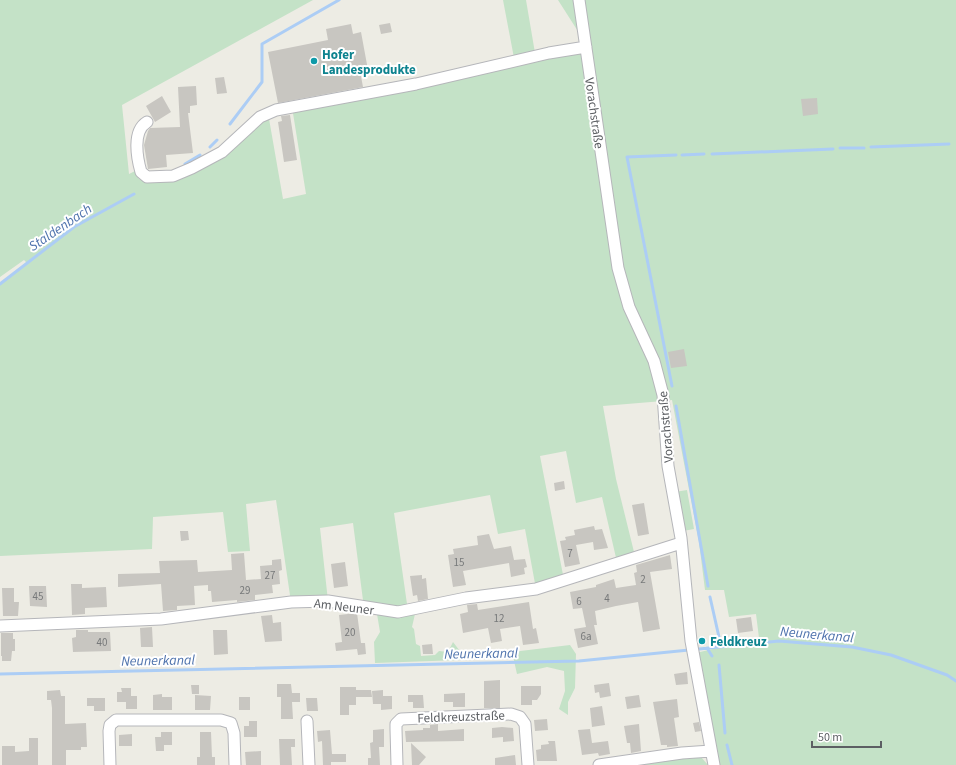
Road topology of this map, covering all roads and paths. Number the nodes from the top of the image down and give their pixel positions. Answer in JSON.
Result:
{"nodes":[{"id":1,"x":578,"y":0,"type":"edge"},
{"id":2,"x":586,"y":47,"type":"junction"},
{"id":3,"x":147,"y":122,"type":"dead end"},
{"id":4,"x":681,"y":543,"type":"junction"},
{"id":5,"x":0,"y":626,"type":"edge"},
{"id":6,"x":307,"y":721,"type":"dead end"},
{"id":7,"x":711,"y":751,"type":"junction"},
{"id":8,"x":110,"y":765,"type":"edge"},
{"id":9,"x":235,"y":765,"type":"edge"},
{"id":10,"x":309,"y":765,"type":"edge"},
{"id":11,"x":397,"y":765,"type":"edge"},
{"id":12,"x":528,"y":765,"type":"edge"},
{"id":13,"x":599,"y":765,"type":"edge"},
{"id":14,"x":714,"y":765,"type":"edge"}],
"edges":[{"from":1,"to":2,"type":"street","name":"Vorachstraße"},
{"from":2,"to":3,"type":"street"},
{"from":2,"to":4,"type":"street","name":"Vorachstraße"},
{"from":4,"to":5,"type":"street","name":"Am Neuner"},
{"from":4,"to":7,"type":"street","name":"Vorachstraße"},
{"from":6,"to":10,"type":"street"},
{"from":7,"to":13,"type":"street"},
{"from":7,"to":14,"type":"street","name":"Vorachstraße"},
{"from":8,"to":9,"type":"street"},
{"from":11,"to":12,"type":"street","name":"Feldkreuzstraße"}]}
